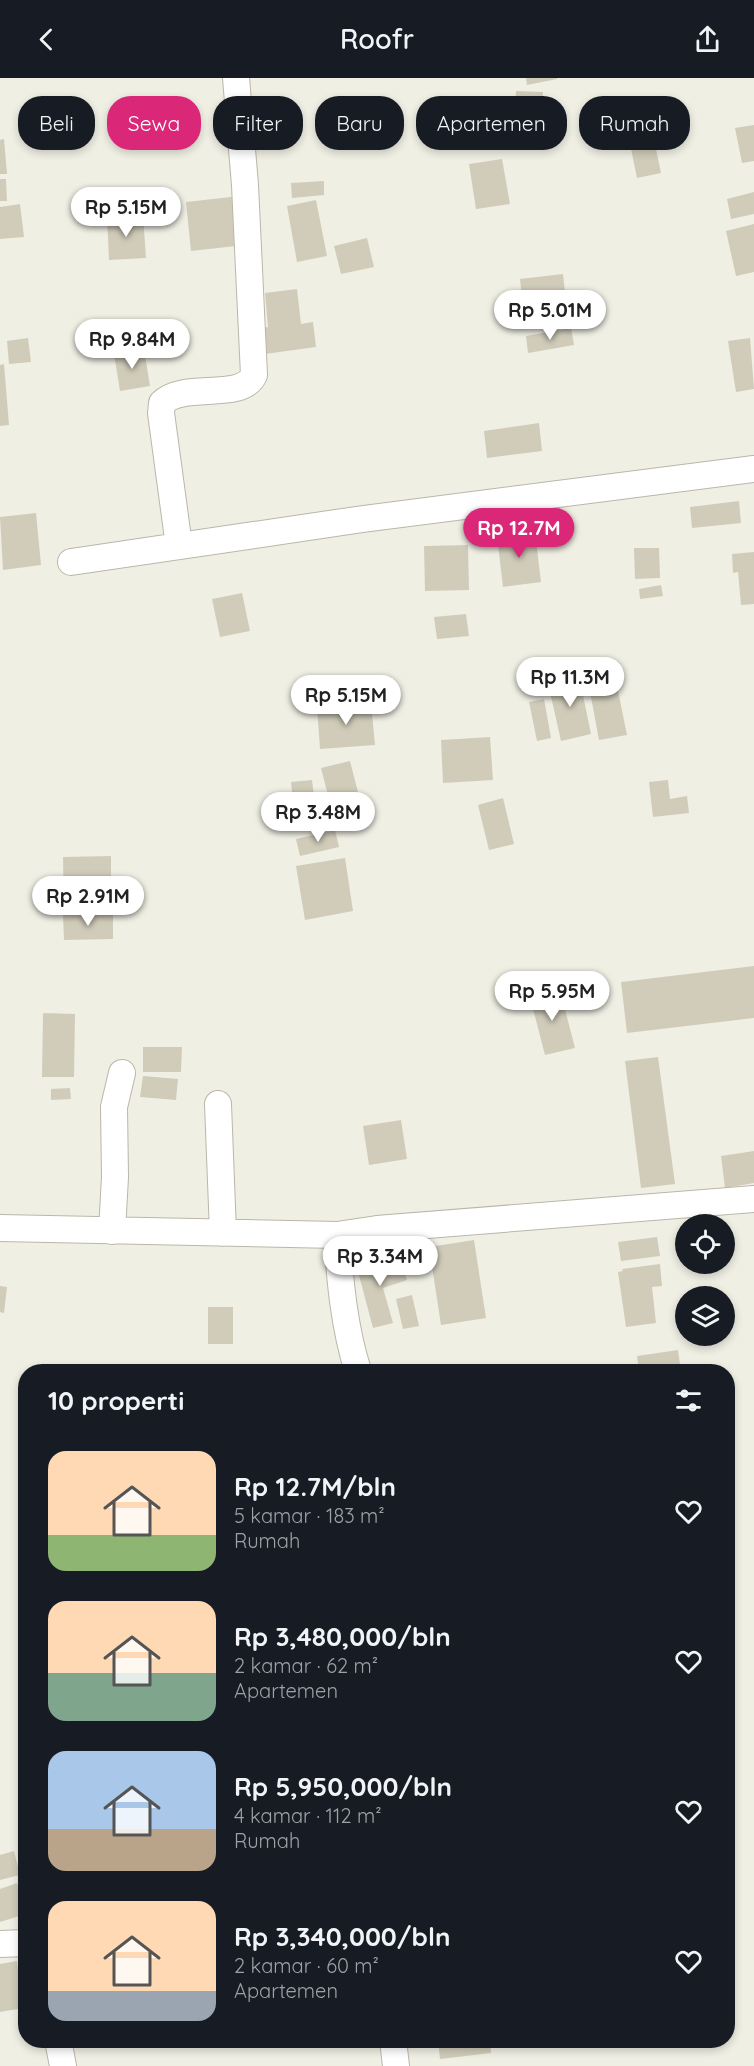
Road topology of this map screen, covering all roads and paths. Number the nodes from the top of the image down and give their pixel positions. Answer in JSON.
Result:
{"nodes":[{"id":1,"x":236,"y":78,"type":"edge"},
{"id":2,"x":754,"y":468,"type":"edge"},
{"id":3,"x":179,"y":546,"type":"junction"},
{"id":4,"x":71,"y":562,"type":"dead end"},
{"id":5,"x":122,"y":1073,"type":"dead end"},
{"id":6,"x":218,"y":1104,"type":"dead end"},
{"id":7,"x":754,"y":1198,"type":"edge"},
{"id":8,"x":0,"y":1228,"type":"edge"},
{"id":9,"x":112,"y":1232,"type":"junction"},
{"id":10,"x":222,"y":1233,"type":"junction"},
{"id":11,"x":337,"y":1235,"type":"junction"},
{"id":12,"x":356,"y":1364,"type":"edge"},
{"id":13,"x":18,"y":1943,"type":"edge"},
{"id":14,"x":0,"y":1944,"type":"edge"},
{"id":15,"x":60,"y":2048,"type":"edge"},
{"id":16,"x":394,"y":2048,"type":"edge"},
{"id":17,"x":63,"y":2066,"type":"edge"},
{"id":18,"x":396,"y":2066,"type":"edge"}],
"edges":[{"from":1,"to":3,"type":"street"},
{"from":2,"to":3,"type":"street"},
{"from":3,"to":4,"type":"street"},
{"from":5,"to":9,"type":"street"},
{"from":6,"to":10,"type":"street"},
{"from":7,"to":11,"type":"street"},
{"from":8,"to":9,"type":"street"},
{"from":9,"to":10,"type":"street"},
{"from":10,"to":11,"type":"street"},
{"from":11,"to":12,"type":"street"},
{"from":13,"to":14,"type":"street"},
{"from":15,"to":17,"type":"street"},
{"from":16,"to":18,"type":"street"}]}
